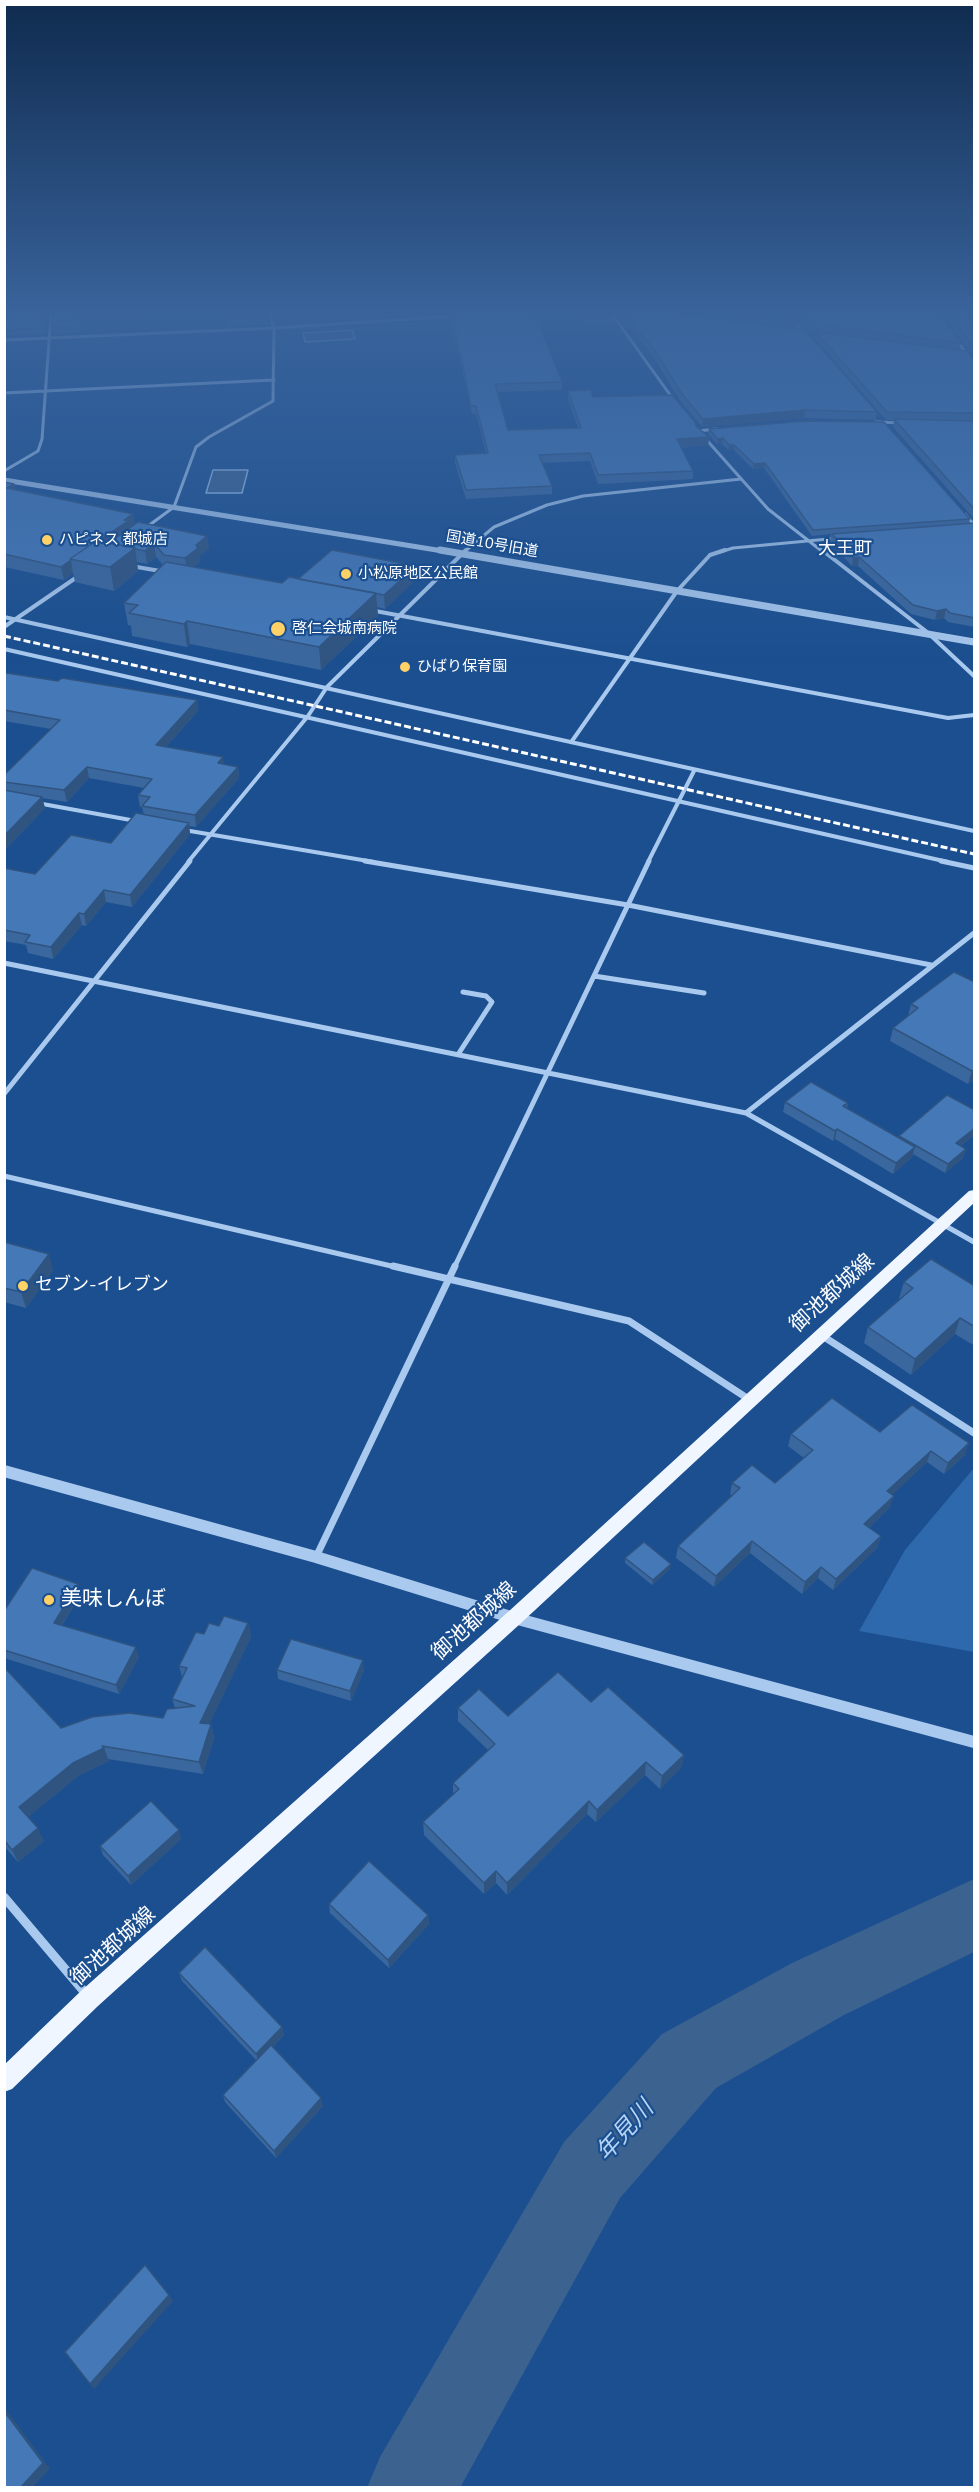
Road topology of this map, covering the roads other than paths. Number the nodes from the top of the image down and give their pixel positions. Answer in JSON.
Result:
{"nodes":[{"id":1,"x":42,"y":430,"type":"edge"},
{"id":2,"x":221,"y":430,"type":"edge"},
{"id":3,"x":698,"y":430,"type":"edge"},
{"id":4,"x":4,"y":471,"type":"edge"},
{"id":5,"x":741,"y":479,"type":"junction"},
{"id":6,"x":4,"y":480,"type":"edge"},
{"id":7,"x":174,"y":507,"type":"junction"},
{"id":8,"x":959,"y":508,"type":"edge"},
{"id":9,"x":975,"y":526,"type":"edge"},
{"id":10,"x":963,"y":529,"type":"edge"},
{"id":11,"x":138,"y":534,"type":"edge"},
{"id":12,"x":840,"y":538,"type":"edge"},
{"id":13,"x":806,"y":540,"type":"junction"},
{"id":14,"x":462,"y":554,"type":"junction"},
{"id":15,"x":124,"y":565,"type":"edge"},
{"id":16,"x":82,"y":573,"type":"edge"},
{"id":17,"x":170,"y":573,"type":"edge"},
{"id":18,"x":677,"y":591,"type":"junction"},
{"id":19,"x":365,"y":609,"type":"edge"},
{"id":20,"x":399,"y":615,"type":"junction"},
{"id":21,"x":4,"y":617,"type":"edge"},
{"id":22,"x":15,"y":619,"type":"junction"},
{"id":23,"x":4,"y":627,"type":"edge"},
{"id":24,"x":927,"y":632,"type":"junction"},
{"id":25,"x":975,"y":642,"type":"edge"},
{"id":26,"x":4,"y":649,"type":"edge"},
{"id":27,"x":631,"y":658,"type":"junction"},
{"id":28,"x":975,"y":676,"type":"edge"},
{"id":29,"x":327,"y":687,"type":"junction"},
{"id":30,"x":975,"y":715,"type":"edge"},
{"id":31,"x":308,"y":716,"type":"junction"},
{"id":32,"x":572,"y":741,"type":"junction"},
{"id":33,"x":694,"y":771,"type":"junction"},
{"id":34,"x":677,"y":801,"type":"junction"},
{"id":35,"x":27,"y":802,"type":"edge"},
{"id":36,"x":141,"y":822,"type":"edge"},
{"id":37,"x":175,"y":829,"type":"edge"},
{"id":38,"x":975,"y":831,"type":"edge"},
{"id":39,"x":210,"y":835,"type":"junction"},
{"id":40,"x":975,"y":868,"type":"edge"},
{"id":41,"x":628,"y":905,"type":"junction"},
{"id":42,"x":975,"y":933,"type":"edge"},
{"id":43,"x":4,"y":963,"type":"edge"},
{"id":44,"x":931,"y":965,"type":"junction"},
{"id":45,"x":594,"y":976,"type":"junction"},
{"id":46,"x":95,"y":982,"type":"junction"},
{"id":47,"x":463,"y":992,"type":"dead end"},
{"id":48,"x":704,"y":993,"type":"dead end"},
{"id":49,"x":459,"y":1053,"type":"junction"},
{"id":50,"x":549,"y":1071,"type":"junction"},
{"id":51,"x":4,"y":1094,"type":"edge"},
{"id":52,"x":746,"y":1113,"type":"junction"},
{"id":53,"x":4,"y":1176,"type":"edge"},
{"id":54,"x":975,"y":1195,"type":"edge"},
{"id":55,"x":943,"y":1223,"type":"junction"},
{"id":56,"x":975,"y":1242,"type":"edge"},
{"id":57,"x":450,"y":1279,"type":"junction"},
{"id":58,"x":821,"y":1335,"type":"junction"},
{"id":59,"x":750,"y":1400,"type":"junction"},
{"id":60,"x":975,"y":1433,"type":"edge"},
{"id":61,"x":4,"y":1471,"type":"edge"},
{"id":62,"x":316,"y":1557,"type":"junction"},
{"id":63,"x":513,"y":1618,"type":"junction"},
{"id":64,"x":975,"y":1742,"type":"edge"},
{"id":65,"x":4,"y":1897,"type":"edge"},
{"id":66,"x":90,"y":1998,"type":"junction"},
{"id":67,"x":4,"y":2081,"type":"edge"}],
"edges":[{"from":1,"to":4,"type":"street"},
{"from":2,"to":7,"type":"street"},
{"from":3,"to":5,"type":"street"},
{"from":5,"to":13,"type":"street"},
{"from":5,"to":14,"type":"street"},
{"from":6,"to":7,"type":"street","name":"国道10号旧道"},
{"from":7,"to":11,"type":"street"},
{"from":7,"to":14,"type":"street","name":"国道10号旧道"},
{"from":8,"to":9,"type":"street"},
{"from":9,"to":10,"type":"street"},
{"from":12,"to":13,"type":"street"},
{"from":13,"to":18,"type":"street"},
{"from":13,"to":24,"type":"street"},
{"from":14,"to":18,"type":"street","name":"国道10号旧道"},
{"from":14,"to":20,"type":"street"},
{"from":15,"to":17,"type":"street"},
{"from":16,"to":22,"type":"street"},
{"from":18,"to":24,"type":"street","name":"国道10号旧道"},
{"from":18,"to":27,"type":"street"},
{"from":19,"to":20,"type":"street"},
{"from":20,"to":27,"type":"street"},
{"from":20,"to":29,"type":"street"},
{"from":21,"to":22,"type":"street"},
{"from":22,"to":23,"type":"street"},
{"from":22,"to":29,"type":"street"},
{"from":24,"to":25,"type":"street","name":"国道10号旧道"},
{"from":24,"to":28,"type":"street"},
{"from":26,"to":31,"type":"street"},
{"from":27,"to":30,"type":"street"},
{"from":27,"to":32,"type":"street"},
{"from":29,"to":31,"type":"street"},
{"from":29,"to":32,"type":"street"},
{"from":31,"to":34,"type":"street"},
{"from":31,"to":39,"type":"street"},
{"from":32,"to":33,"type":"street"},
{"from":33,"to":34,"type":"street"},
{"from":33,"to":38,"type":"street"},
{"from":34,"to":40,"type":"street"},
{"from":34,"to":41,"type":"street"},
{"from":35,"to":36,"type":"street"},
{"from":37,"to":39,"type":"street"},
{"from":39,"to":41,"type":"street"},
{"from":39,"to":46,"type":"street"},
{"from":41,"to":44,"type":"street"},
{"from":41,"to":45,"type":"street"},
{"from":42,"to":44,"type":"street"},
{"from":43,"to":46,"type":"street"},
{"from":44,"to":52,"type":"street"},
{"from":45,"to":48,"type":"street"},
{"from":45,"to":50,"type":"street"},
{"from":46,"to":49,"type":"street"},
{"from":46,"to":51,"type":"street"},
{"from":47,"to":49,"type":"street"},
{"from":49,"to":50,"type":"street"},
{"from":50,"to":52,"type":"street"},
{"from":50,"to":57,"type":"street"},
{"from":52,"to":55,"type":"street"},
{"from":53,"to":57,"type":"street"},
{"from":54,"to":55,"type":"main road","name":"御池都城線"},
{"from":55,"to":56,"type":"street"},
{"from":55,"to":58,"type":"main road","name":"御池都城線"},
{"from":57,"to":59,"type":"street"},
{"from":57,"to":62,"type":"street"},
{"from":58,"to":59,"type":"main road","name":"御池都城線"},
{"from":58,"to":60,"type":"street"},
{"from":59,"to":63,"type":"main road","name":"御池都城線"},
{"from":61,"to":62,"type":"street"},
{"from":62,"to":63,"type":"street"},
{"from":63,"to":64,"type":"street"},
{"from":63,"to":66,"type":"main road","name":"御池都城線"},
{"from":65,"to":66,"type":"street"},
{"from":66,"to":67,"type":"main road","name":"御池都城線"}]}
